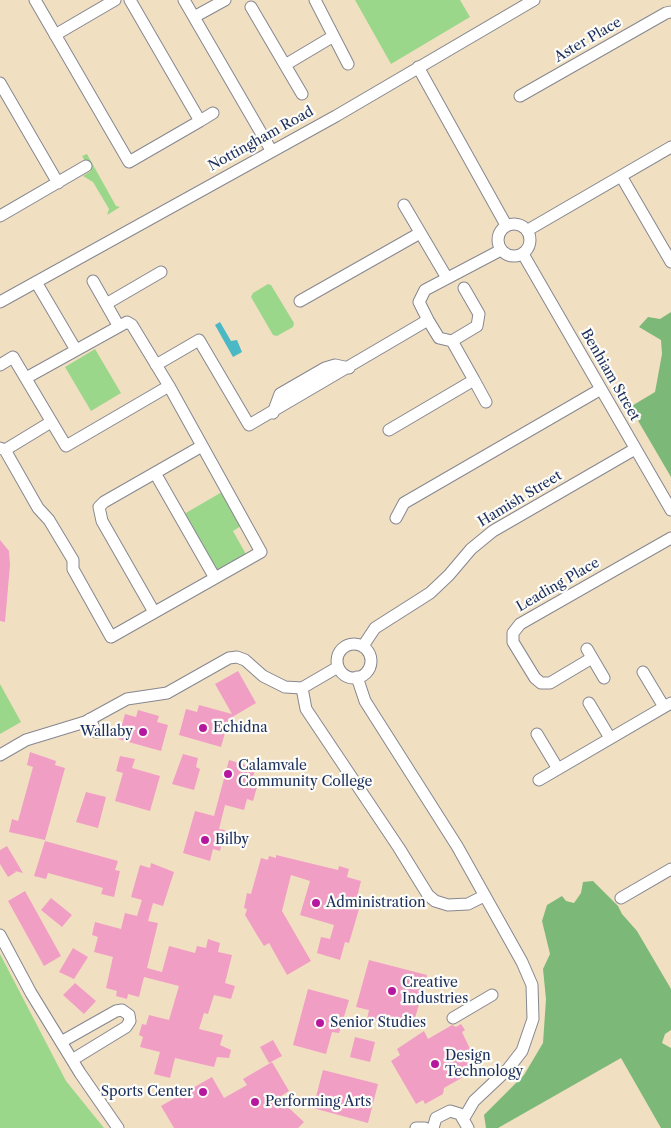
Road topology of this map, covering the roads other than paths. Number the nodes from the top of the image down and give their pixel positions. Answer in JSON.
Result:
{"nodes":[{"id":1,"x":35,"y":0,"type":"edge"},
{"id":2,"x":115,"y":0,"type":"edge"},
{"id":3,"x":130,"y":0,"type":"edge"},
{"id":4,"x":184,"y":0,"type":"edge"},
{"id":5,"x":225,"y":0,"type":"edge"},
{"id":6,"x":315,"y":0,"type":"edge"},
{"id":7,"x":534,"y":0,"type":"edge"},
{"id":8,"x":251,"y":7,"type":"dead end"},
{"id":9,"x":671,"y":12,"type":"edge"},
{"id":10,"x":194,"y":17,"type":"junction"},
{"id":11,"x":55,"y":35,"type":"junction"},
{"id":12,"x":332,"y":38,"type":"junction"},
{"id":13,"x":348,"y":64,"type":"dead end"},
{"id":14,"x":285,"y":65,"type":"junction"},
{"id":15,"x":418,"y":68,"type":"junction"},
{"id":16,"x":0,"y":83,"type":"edge"},
{"id":17,"x":302,"y":94,"type":"dead end"},
{"id":18,"x":520,"y":96,"type":"dead end"},
{"id":19,"x":213,"y":113,"type":"dead end"},
{"id":20,"x":200,"y":121,"type":"junction"},
{"id":21,"x":671,"y":148,"type":"edge"},
{"id":22,"x":271,"y":150,"type":"junction"},
{"id":23,"x":86,"y":166,"type":"dead end"},
{"id":24,"x":621,"y":176,"type":"junction"},
{"id":25,"x":58,"y":183,"type":"junction"},
{"id":26,"x":404,"y":205,"type":"dead end"},
{"id":27,"x":0,"y":216,"type":"edge"},
{"id":28,"x":506,"y":225,"type":"junction"},
{"id":29,"x":528,"y":230,"type":"junction"},
{"id":30,"x":420,"y":233,"type":"junction"},
{"id":31,"x":501,"y":250,"type":"junction"},
{"id":32,"x":523,"y":254,"type":"junction"},
{"id":33,"x":671,"y":262,"type":"edge"},
{"id":34,"x":161,"y":272,"type":"dead end"},
{"id":35,"x":447,"y":278,"type":"junction"},
{"id":36,"x":93,"y":281,"type":"dead end"},
{"id":37,"x":36,"y":282,"type":"junction"},
{"id":38,"x":464,"y":288,"type":"dead end"},
{"id":39,"x":300,"y":301,"type":"dead end"},
{"id":40,"x":0,"y":302,"type":"edge"},
{"id":41,"x":106,"y":304,"type":"junction"},
{"id":42,"x":428,"y":320,"type":"junction"},
{"id":43,"x":118,"y":325,"type":"junction"},
{"id":44,"x":452,"y":342,"type":"junction"},
{"id":45,"x":76,"y":350,"type":"junction"},
{"id":46,"x":0,"y":365,"type":"edge"},
{"id":47,"x":156,"y":365,"type":"junction"},
{"id":48,"x":26,"y":378,"type":"junction"},
{"id":49,"x":474,"y":380,"type":"junction"},
{"id":50,"x":169,"y":386,"type":"junction"},
{"id":51,"x":601,"y":389,"type":"junction"},
{"id":52,"x":486,"y":402,"type":"dead end"},
{"id":53,"x":51,"y":422,"type":"junction"},
{"id":54,"x":388,"y":430,"type":"dead end"},
{"id":55,"x":202,"y":446,"type":"junction"},
{"id":56,"x":2,"y":449,"type":"edge"},
{"id":57,"x":635,"y":449,"type":"junction"},
{"id":58,"x":155,"y":473,"type":"junction"},
{"id":59,"x":671,"y":510,"type":"edge"},
{"id":60,"x":396,"y":518,"type":"dead end"},
{"id":61,"x":671,"y":538,"type":"edge"},
{"id":62,"x":215,"y":578,"type":"junction"},
{"id":63,"x":154,"y":612,"type":"junction"},
{"id":64,"x":362,"y":646,"type":"junction"},
{"id":65,"x":338,"y":668,"type":"junction"},
{"id":66,"x":643,"y":672,"type":"dead end"},
{"id":67,"x":357,"y":678,"type":"junction"},
{"id":68,"x":604,"y":678,"type":"dead end"},
{"id":69,"x":302,"y":688,"type":"junction"},
{"id":70,"x":589,"y":702,"type":"dead end"},
{"id":71,"x":667,"y":705,"type":"edge"},
{"id":72,"x":90,"y":719,"type":"junction"},
{"id":73,"x":96,"y":732,"type":"dead end"},
{"id":74,"x":537,"y":734,"type":"dead end"},
{"id":75,"x":610,"y":738,"type":"junction"},
{"id":76,"x":0,"y":756,"type":"edge"},
{"id":77,"x":558,"y":768,"type":"junction"},
{"id":78,"x":538,"y":780,"type":"dead end"},
{"id":79,"x":671,"y":869,"type":"edge"},
{"id":80,"x":484,"y":896,"type":"junction"},
{"id":81,"x":621,"y":898,"type":"dead end"},
{"id":82,"x":0,"y":934,"type":"edge"},
{"id":83,"x":492,"y":995,"type":"dead end"},
{"id":84,"x":453,"y":1018,"type":"dead end"},
{"id":85,"x":60,"y":1042,"type":"junction"},
{"id":86,"x":72,"y":1060,"type":"junction"},
{"id":87,"x":466,"y":1123,"type":"edge"},
{"id":88,"x":118,"y":1128,"type":"edge"},
{"id":89,"x":416,"y":1128,"type":"edge"},
{"id":90,"x":425,"y":1128,"type":"edge"},
{"id":91,"x":433,"y":1128,"type":"edge"}],
"edges":[{"from":1,"to":11,"type":"street"},
{"from":2,"to":11,"type":"street"},
{"from":3,"to":20,"type":"street"},
{"from":4,"to":10,"type":"street"},
{"from":5,"to":10,"type":"street"},
{"from":6,"to":12,"type":"street"},
{"from":7,"to":15,"type":"street","name":"Nottingham Road"},
{"from":8,"to":14,"type":"street"},
{"from":9,"to":18,"type":"street","name":"Aster Place"},
{"from":10,"to":22,"type":"street"},
{"from":11,"to":20,"type":"street"},
{"from":12,"to":13,"type":"street"},
{"from":12,"to":14,"type":"street"},
{"from":14,"to":17,"type":"street"},
{"from":15,"to":22,"type":"street","name":"Nottingham Road"},
{"from":15,"to":28,"type":"street"},
{"from":16,"to":25,"type":"street"},
{"from":19,"to":20,"type":"street"},
{"from":21,"to":24,"type":"street"},
{"from":22,"to":37,"type":"street","name":"Nottingham Road"},
{"from":23,"to":25,"type":"street"},
{"from":24,"to":29,"type":"street"},
{"from":24,"to":33,"type":"street"},
{"from":25,"to":27,"type":"street"},
{"from":26,"to":30,"type":"street"},
{"from":28,"to":29,"type":"street"},
{"from":28,"to":31,"type":"street"},
{"from":29,"to":32,"type":"street"},
{"from":30,"to":35,"type":"street"},
{"from":30,"to":39,"type":"street"},
{"from":31,"to":32,"type":"street"},
{"from":31,"to":35,"type":"street"},
{"from":32,"to":51,"type":"street","name":"Benhiam Street"},
{"from":34,"to":41,"type":"street"},
{"from":35,"to":42,"type":"street"},
{"from":36,"to":41,"type":"street"},
{"from":37,"to":40,"type":"street","name":"Nottingham Road"},
{"from":37,"to":45,"type":"street"},
{"from":38,"to":44,"type":"street"},
{"from":41,"to":43,"type":"street"},
{"from":42,"to":44,"type":"street"},
{"from":42,"to":47,"type":"street"},
{"from":43,"to":45,"type":"street"},
{"from":43,"to":47,"type":"street"},
{"from":44,"to":49,"type":"street"},
{"from":45,"to":48,"type":"street"},
{"from":46,"to":48,"type":"street"},
{"from":47,"to":50,"type":"street"},
{"from":48,"to":53,"type":"street"},
{"from":49,"to":52,"type":"street"},
{"from":49,"to":54,"type":"street"},
{"from":50,"to":53,"type":"street"},
{"from":50,"to":55,"type":"street"},
{"from":51,"to":57,"type":"street","name":"Benhiam Street"},
{"from":51,"to":60,"type":"street"},
{"from":53,"to":56,"type":"street"},
{"from":55,"to":58,"type":"street"},
{"from":55,"to":62,"type":"street"},
{"from":56,"to":63,"type":"street"},
{"from":57,"to":59,"type":"street","name":"Benhiam Street"},
{"from":57,"to":64,"type":"street","name":"Hamish Street"},
{"from":58,"to":62,"type":"street"},
{"from":58,"to":63,"type":"street"},
{"from":61,"to":68,"type":"street","name":"Leading Place"},
{"from":62,"to":63,"type":"street"},
{"from":64,"to":65,"type":"street"},
{"from":64,"to":67,"type":"street"},
{"from":65,"to":67,"type":"street"},
{"from":65,"to":69,"type":"street"},
{"from":66,"to":71,"type":"street"},
{"from":67,"to":80,"type":"street"},
{"from":69,"to":72,"type":"street"},
{"from":69,"to":80,"type":"street"},
{"from":70,"to":75,"type":"street"},
{"from":71,"to":75,"type":"street"},
{"from":72,"to":73,"type":"street"},
{"from":72,"to":76,"type":"street"},
{"from":74,"to":77,"type":"street"},
{"from":75,"to":77,"type":"street"},
{"from":77,"to":78,"type":"street"},
{"from":79,"to":81,"type":"street"},
{"from":80,"to":87,"type":"street"},
{"from":82,"to":85,"type":"street"},
{"from":83,"to":84,"type":"street"},
{"from":85,"to":86,"type":"street"},
{"from":85,"to":86,"type":"street"},
{"from":86,"to":88,"type":"street"},
{"from":87,"to":91,"type":"street"},
{"from":89,"to":90,"type":"street"}]}
